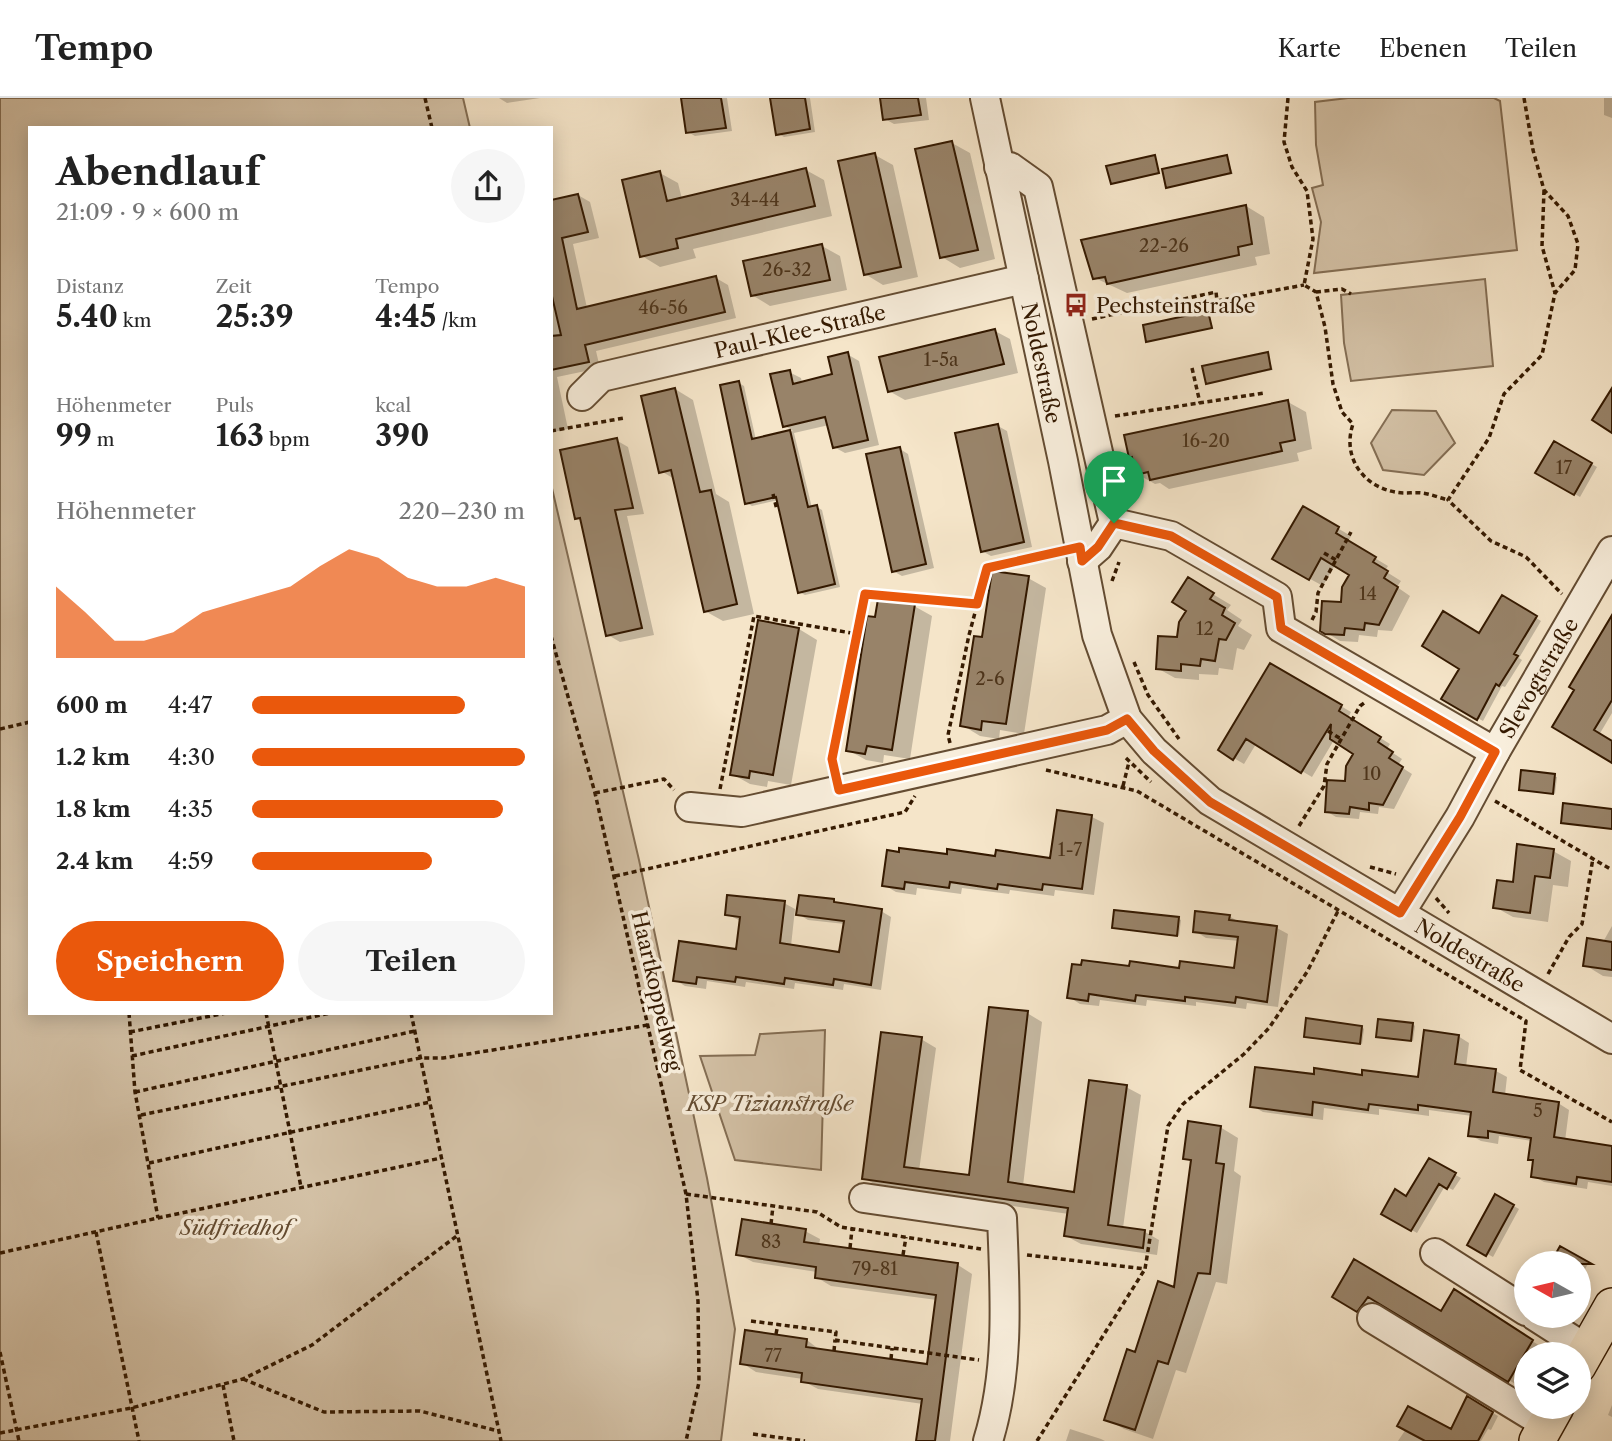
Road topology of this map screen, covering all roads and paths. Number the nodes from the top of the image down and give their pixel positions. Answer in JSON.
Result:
{"nodes":[{"id":1,"x":425,"y":98,"type":"edge"},
{"id":2,"x":985,"y":98,"type":"edge"},
{"id":3,"x":1288,"y":98,"type":"edge"},
{"id":4,"x":1524,"y":98,"type":"edge"},
{"id":5,"x":432,"y":126,"type":"edge"},
{"id":6,"x":999,"y":167,"type":"junction"},
{"id":7,"x":1544,"y":190,"type":"junction"},
{"id":8,"x":1024,"y":279,"type":"junction"},
{"id":9,"x":1304,"y":285,"type":"junction"},
{"id":10,"x":1316,"y":292,"type":"junction"},
{"id":11,"x":1555,"y":293,"type":"junction"},
{"id":12,"x":1350,"y":294,"type":"dead end"},
{"id":13,"x":1069,"y":324,"type":"junction"},
{"id":14,"x":1192,"y":368,"type":"dead end"},
{"id":15,"x":1265,"y":393,"type":"dead end"},
{"id":16,"x":582,"y":396,"type":"dead end"},
{"id":17,"x":1200,"y":403,"type":"junction"},
{"id":18,"x":624,"y":418,"type":"dead end"},
{"id":19,"x":1092,"y":420,"type":"junction"},
{"id":20,"x":553,"y":431,"type":"edge"},
{"id":21,"x":773,"y":494,"type":"dead end"},
{"id":22,"x":1448,"y":500,"type":"junction"},
{"id":23,"x":777,"y":510,"type":"dead end"},
{"id":24,"x":1122,"y":526,"type":"junction"},
{"id":25,"x":1351,"y":532,"type":"dead end"},
{"id":26,"x":1612,"y":551,"type":"edge"},
{"id":27,"x":1324,"y":553,"type":"dead end"},
{"id":28,"x":1081,"y":554,"type":"junction"},
{"id":29,"x":1336,"y":560,"type":"junction"},
{"id":30,"x":1111,"y":584,"type":"dead end"},
{"id":31,"x":977,"y":604,"type":"junction"},
{"id":32,"x":1579,"y":606,"type":"junction"},
{"id":33,"x":858,"y":634,"type":"junction"},
{"id":34,"x":1301,"y":640,"type":"junction"},
{"id":35,"x":553,"y":643,"type":"edge"},
{"id":36,"x":1133,"y":660,"type":"dead end"},
{"id":37,"x":1385,"y":688,"type":"junction"},
{"id":38,"x":1127,"y":719,"type":"junction"},
{"id":39,"x":28,"y":722,"type":"edge"},
{"id":40,"x":0,"y":729,"type":"edge"},
{"id":41,"x":1328,"y":731,"type":"dead end"},
{"id":42,"x":1341,"y":739,"type":"junction"},
{"id":43,"x":1180,"y":740,"type":"dead end"},
{"id":44,"x":1495,"y":752,"type":"junction"},
{"id":45,"x":1129,"y":762,"type":"dead end"},
{"id":46,"x":955,"y":764,"type":"junction"},
{"id":47,"x":1043,"y":769,"type":"dead end"},
{"id":48,"x":1123,"y":786,"type":"junction"},
{"id":49,"x":1476,"y":789,"type":"junction"},
{"id":50,"x":839,"y":790,"type":"junction"},
{"id":51,"x":594,"y":793,"type":"junction"},
{"id":52,"x":916,"y":795,"type":"dead end"},
{"id":53,"x":690,"y":807,"type":"joint"},
{"id":54,"x":720,"y":810,"type":"junction"},
{"id":55,"x":1309,"y":833,"type":"dead end"},
{"id":56,"x":1593,"y":858,"type":"junction"},
{"id":57,"x":1612,"y":870,"type":"edge"},
{"id":58,"x":1358,"y":875,"type":"junction"},
{"id":59,"x":615,"y":876,"type":"junction"},
{"id":60,"x":1417,"y":886,"type":"junction"},
{"id":61,"x":1339,"y":911,"type":"junction"},
{"id":62,"x":1400,"y":913,"type":"junction"},
{"id":63,"x":1451,"y":916,"type":"dead end"},
{"id":64,"x":1559,"y":980,"type":"dead end"},
{"id":65,"x":129,"y":1015,"type":"edge"},
{"id":66,"x":216,"y":1015,"type":"edge"},
{"id":67,"x":266,"y":1015,"type":"edge"},
{"id":68,"x":322,"y":1015,"type":"edge"},
{"id":69,"x":411,"y":1015,"type":"edge"},
{"id":70,"x":648,"y":1025,"type":"junction"},
{"id":71,"x":269,"y":1028,"type":"junction"},
{"id":72,"x":415,"y":1031,"type":"junction"},
{"id":73,"x":130,"y":1032,"type":"junction"},
{"id":74,"x":1612,"y":1039,"type":"edge"},
{"id":75,"x":132,"y":1056,"type":"junction"},
{"id":76,"x":420,"y":1058,"type":"junction"},
{"id":77,"x":276,"y":1060,"type":"junction"},
{"id":78,"x":280,"y":1085,"type":"junction"},
{"id":79,"x":135,"y":1092,"type":"junction"},
{"id":80,"x":430,"y":1101,"type":"junction"},
{"id":81,"x":141,"y":1115,"type":"junction"},
{"id":82,"x":1612,"y":1122,"type":"edge"},
{"id":83,"x":290,"y":1133,"type":"junction"},
{"id":84,"x":442,"y":1158,"type":"junction"},
{"id":85,"x":149,"y":1163,"type":"junction"},
{"id":86,"x":301,"y":1187,"type":"junction"},
{"id":87,"x":686,"y":1194,"type":"junction"},
{"id":88,"x":864,"y":1198,"type":"dead end"},
{"id":89,"x":773,"y":1206,"type":"junction"},
{"id":90,"x":158,"y":1217,"type":"junction"},
{"id":91,"x":771,"y":1224,"type":"dead end"},
{"id":92,"x":852,"y":1229,"type":"junction"},
{"id":93,"x":96,"y":1232,"type":"junction"},
{"id":94,"x":457,"y":1235,"type":"junction"},
{"id":95,"x":906,"y":1237,"type":"junction"},
{"id":96,"x":850,"y":1248,"type":"dead end"},
{"id":97,"x":1003,"y":1252,"type":"junction"},
{"id":98,"x":1435,"y":1253,"type":"dead end"},
{"id":99,"x":0,"y":1254,"type":"edge"},
{"id":100,"x":903,"y":1255,"type":"dead end"},
{"id":101,"x":1145,"y":1269,"type":"junction"},
{"id":102,"x":1514,"y":1303,"type":"edge"},
{"id":103,"x":1612,"y":1306,"type":"edge"},
{"id":104,"x":1372,"y":1318,"type":"dead end"},
{"id":105,"x":751,"y":1321,"type":"dead end"},
{"id":106,"x":778,"y":1324,"type":"junction"},
{"id":107,"x":1549,"y":1328,"type":"edge"},
{"id":108,"x":776,"y":1334,"type":"dead end"},
{"id":109,"x":835,"y":1340,"type":"junction"},
{"id":110,"x":1565,"y":1342,"type":"edge"},
{"id":111,"x":1591,"y":1344,"type":"edge"},
{"id":112,"x":892,"y":1348,"type":"junction"},
{"id":113,"x":834,"y":1350,"type":"dead end"},
{"id":114,"x":0,"y":1352,"type":"edge"},
{"id":115,"x":891,"y":1359,"type":"dead end"},
{"id":116,"x":1002,"y":1363,"type":"junction"},
{"id":117,"x":243,"y":1379,"type":"junction"},
{"id":118,"x":223,"y":1385,"type":"junction"},
{"id":119,"x":131,"y":1408,"type":"junction"},
{"id":120,"x":1547,"y":1424,"type":"edge"},
{"id":121,"x":17,"y":1428,"type":"junction"},
{"id":122,"x":499,"y":1431,"type":"junction"},
{"id":123,"x":0,"y":1433,"type":"edge"},
{"id":124,"x":753,"y":1434,"type":"dead end"},
{"id":125,"x":19,"y":1441,"type":"edge"},
{"id":126,"x":139,"y":1441,"type":"edge"},
{"id":127,"x":234,"y":1441,"type":"edge"},
{"id":128,"x":501,"y":1441,"type":"edge"},
{"id":129,"x":687,"y":1441,"type":"edge"},
{"id":130,"x":805,"y":1441,"type":"edge"},
{"id":131,"x":988,"y":1441,"type":"edge"},
{"id":132,"x":1037,"y":1441,"type":"edge"}],
"edges":[{"from":1,"to":5,"type":"path"},
{"from":2,"to":6,"type":"street","name":"Noldestraße"},
{"from":3,"to":9,"type":"path"},
{"from":4,"to":7,"type":"path"},
{"from":6,"to":8,"type":"street","name":"Noldestraße"},
{"from":6,"to":13,"type":"street","name":"Noldestraße"},
{"from":7,"to":11,"type":"path"},
{"from":7,"to":11,"type":"path"},
{"from":8,"to":16,"type":"street","name":"Paul-Klee-Straße"},
{"from":8,"to":28,"type":"street","name":"Noldestraße"},
{"from":9,"to":10,"type":"path"},
{"from":9,"to":13,"type":"path"},
{"from":10,"to":12,"type":"path"},
{"from":10,"to":22,"type":"path"},
{"from":11,"to":22,"type":"path"},
{"from":13,"to":19,"type":"street","name":"Noldestraße"},
{"from":14,"to":17,"type":"path"},
{"from":15,"to":17,"type":"path"},
{"from":17,"to":19,"type":"path"},
{"from":18,"to":20,"type":"path"},
{"from":19,"to":24,"type":"street","name":"Noldestraße"},
{"from":21,"to":23,"type":"path"},
{"from":22,"to":32,"type":"path"},
{"from":24,"to":28,"type":"street"},
{"from":24,"to":30,"type":"path"},
{"from":24,"to":34,"type":"street"},
{"from":25,"to":29,"type":"path"},
{"from":26,"to":32,"type":"street","name":"Slevogtstraße"},
{"from":27,"to":29,"type":"path"},
{"from":28,"to":31,"type":"path"},
{"from":28,"to":38,"type":"street","name":"Noldestraße"},
{"from":29,"to":34,"type":"path"},
{"from":31,"to":33,"type":"path"},
{"from":31,"to":46,"type":"path"},
{"from":32,"to":44,"type":"street","name":"Slevogtstraße"},
{"from":33,"to":50,"type":"path"},
{"from":33,"to":54,"type":"path"},
{"from":34,"to":37,"type":"street"},
{"from":35,"to":51,"type":"path","name":"Haartkoppelweg"},
{"from":36,"to":43,"type":"path"},
{"from":37,"to":42,"type":"path"},
{"from":37,"to":44,"type":"street"},
{"from":38,"to":46,"type":"street"},
{"from":38,"to":58,"type":"street","name":"Noldestraße"},
{"from":39,"to":40,"type":"path"},
{"from":41,"to":42,"type":"path"},
{"from":42,"to":55,"type":"path"},
{"from":44,"to":49,"type":"street","name":"Slevogtstraße"},
{"from":45,"to":48,"type":"path"},
{"from":46,"to":50,"type":"street"},
{"from":47,"to":48,"type":"path"},
{"from":48,"to":61,"type":"path"},
{"from":49,"to":56,"type":"path"},
{"from":49,"to":60,"type":"street","name":"Slevogtstraße"},
{"from":50,"to":54,"type":"street"},
{"from":51,"to":53,"type":"path"},
{"from":51,"to":59,"type":"path","name":"Haartkoppelweg"},
{"from":52,"to":59,"type":"path"},
{"from":53,"to":54,"type":"street"},
{"from":56,"to":57,"type":"path"},
{"from":56,"to":64,"type":"path"},
{"from":58,"to":60,"type":"path"},
{"from":58,"to":61,"type":"path"},
{"from":58,"to":62,"type":"street","name":"Noldestraße"},
{"from":59,"to":70,"type":"path","name":"Haartkoppelweg"},
{"from":60,"to":62,"type":"street","name":"Slevogtstraße"},
{"from":60,"to":63,"type":"path"},
{"from":61,"to":82,"type":"path"},
{"from":61,"to":101,"type":"path"},
{"from":62,"to":74,"type":"street","name":"Noldestraße"},
{"from":65,"to":73,"type":"path"},
{"from":66,"to":73,"type":"path"},
{"from":67,"to":71,"type":"path"},
{"from":68,"to":71,"type":"path"},
{"from":69,"to":72,"type":"path"},
{"from":70,"to":76,"type":"path"},
{"from":70,"to":87,"type":"path","name":"Haartkoppelweg"},
{"from":71,"to":75,"type":"path"},
{"from":71,"to":77,"type":"path"},
{"from":72,"to":76,"type":"path"},
{"from":72,"to":77,"type":"path"},
{"from":73,"to":75,"type":"path"},
{"from":75,"to":79,"type":"path"},
{"from":76,"to":78,"type":"path"},
{"from":76,"to":80,"type":"path"},
{"from":77,"to":78,"type":"path"},
{"from":77,"to":79,"type":"path"},
{"from":78,"to":81,"type":"path"},
{"from":78,"to":83,"type":"path"},
{"from":79,"to":81,"type":"path"},
{"from":80,"to":83,"type":"path"},
{"from":80,"to":84,"type":"path"},
{"from":81,"to":85,"type":"path"},
{"from":83,"to":85,"type":"path"},
{"from":83,"to":86,"type":"path"},
{"from":84,"to":86,"type":"path"},
{"from":84,"to":94,"type":"path"},
{"from":85,"to":90,"type":"path"},
{"from":86,"to":90,"type":"path"},
{"from":87,"to":89,"type":"path"},
{"from":87,"to":129,"type":"path","name":"Haartkoppelweg"},
{"from":88,"to":97,"type":"street"},
{"from":89,"to":91,"type":"path"},
{"from":89,"to":92,"type":"path"},
{"from":90,"to":93,"type":"path"},
{"from":92,"to":95,"type":"path"},
{"from":92,"to":96,"type":"path"},
{"from":93,"to":99,"type":"path"},
{"from":93,"to":119,"type":"path"},
{"from":94,"to":117,"type":"path"},
{"from":94,"to":122,"type":"path"},
{"from":95,"to":97,"type":"path"},
{"from":95,"to":100,"type":"path"},
{"from":97,"to":101,"type":"path"},
{"from":97,"to":116,"type":"street"},
{"from":98,"to":102,"type":"street"},
{"from":101,"to":132,"type":"path"},
{"from":103,"to":111,"type":"main road"},
{"from":104,"to":120,"type":"street"},
{"from":105,"to":106,"type":"path"},
{"from":106,"to":108,"type":"path"},
{"from":106,"to":109,"type":"path"},
{"from":107,"to":110,"type":"street"},
{"from":109,"to":112,"type":"path"},
{"from":109,"to":113,"type":"path"},
{"from":112,"to":115,"type":"path"},
{"from":112,"to":116,"type":"path"},
{"from":114,"to":121,"type":"path"},
{"from":116,"to":131,"type":"street"},
{"from":117,"to":118,"type":"path"},
{"from":117,"to":122,"type":"path"},
{"from":118,"to":119,"type":"path"},
{"from":118,"to":127,"type":"path"},
{"from":119,"to":121,"type":"path"},
{"from":119,"to":126,"type":"path"},
{"from":121,"to":123,"type":"path"},
{"from":121,"to":125,"type":"path"},
{"from":122,"to":128,"type":"path"},
{"from":124,"to":130,"type":"path"}]}
